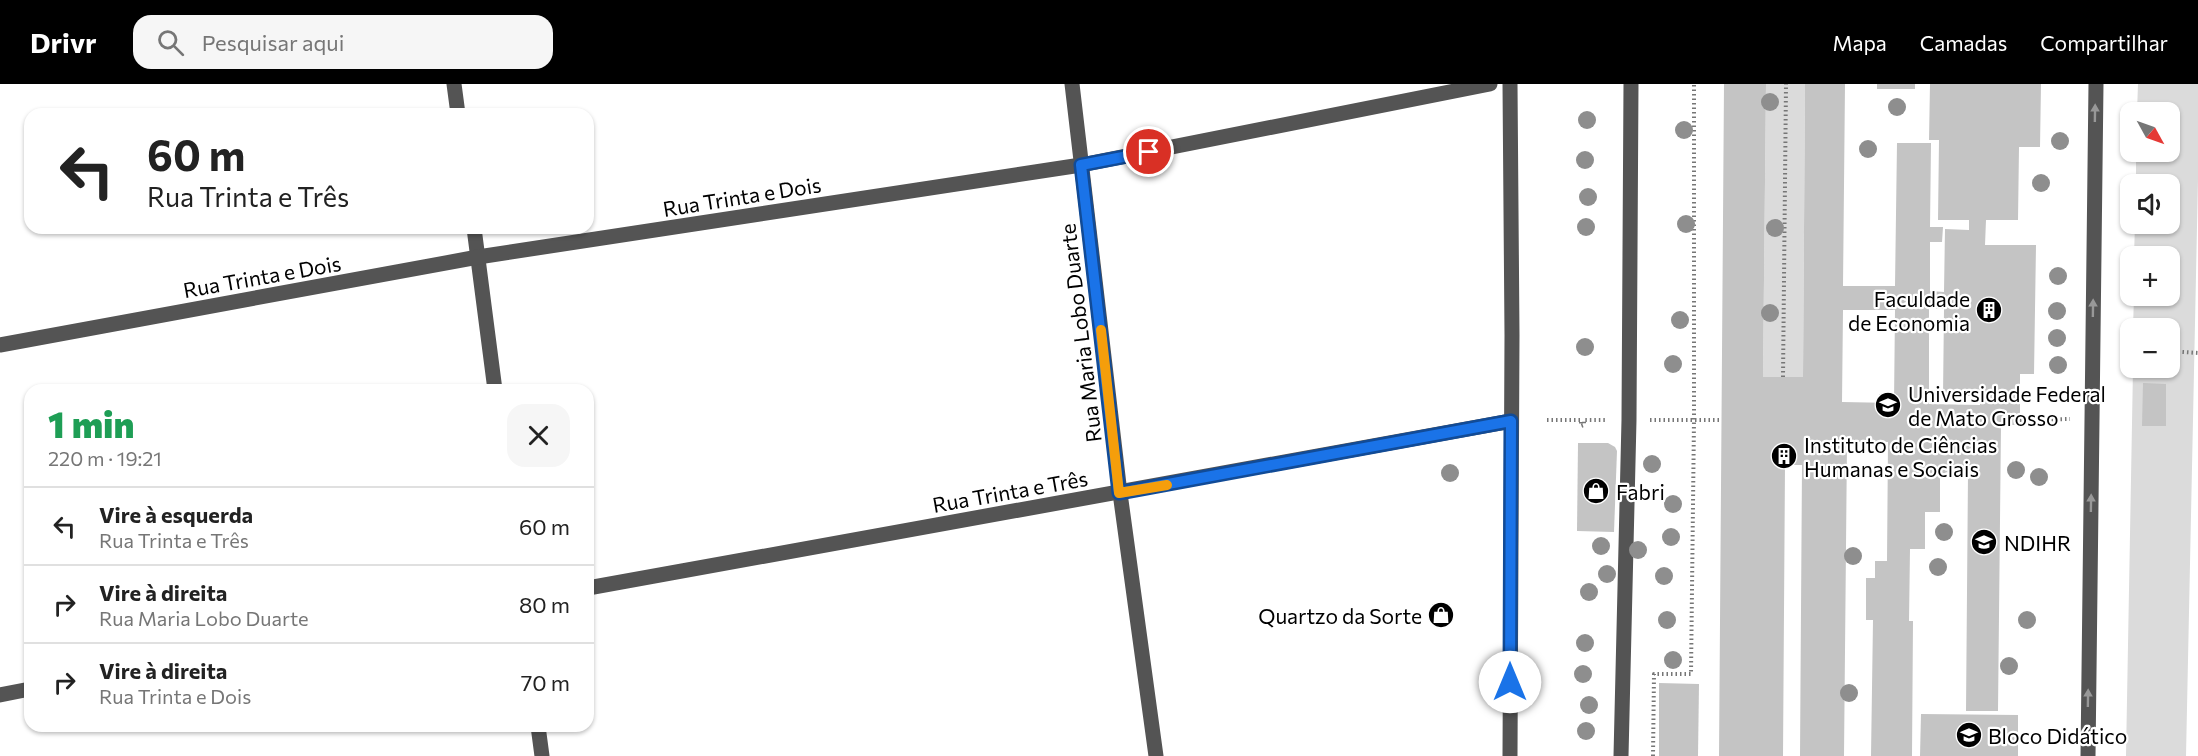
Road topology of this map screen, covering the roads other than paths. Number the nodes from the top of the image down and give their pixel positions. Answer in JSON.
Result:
{"nodes":[{"id":1,"x":454,"y":84,"type":"edge"},
{"id":2,"x":1072,"y":84,"type":"edge"},
{"id":3,"x":1490,"y":84,"type":"edge"},
{"id":4,"x":1510,"y":84,"type":"edge"},
{"id":5,"x":1630,"y":84,"type":"edge"},
{"id":6,"x":2096,"y":84,"type":"edge"},
{"id":7,"x":457,"y":108,"type":"edge"},
{"id":8,"x":1081,"y":165,"type":"junction"},
{"id":9,"x":475,"y":234,"type":"edge"},
{"id":10,"x":478,"y":257,"type":"junction"},
{"id":11,"x":0,"y":345,"type":"edge"},
{"id":12,"x":494,"y":384,"type":"edge"},
{"id":13,"x":1511,"y":421,"type":"junction"},
{"id":14,"x":1119,"y":493,"type":"junction"},
{"id":15,"x":594,"y":587,"type":"edge"},
{"id":16,"x":24,"y":690,"type":"edge"},
{"id":17,"x":0,"y":695,"type":"edge"},
{"id":18,"x":539,"y":732,"type":"edge"},
{"id":19,"x":1510,"y":754,"type":"edge"},
{"id":20,"x":542,"y":756,"type":"edge"},
{"id":21,"x":1156,"y":756,"type":"edge"},
{"id":22,"x":1494,"y":756,"type":"edge"},
{"id":23,"x":1621,"y":756,"type":"edge"},
{"id":24,"x":2088,"y":756,"type":"edge"}],
"edges":[{"from":1,"to":7,"type":"street"},
{"from":2,"to":8,"type":"street","name":"Rua Maria Lobo Duarte"},
{"from":3,"to":8,"type":"street","name":"Rua Trinta e Dois"},
{"from":4,"to":13,"type":"street"},
{"from":5,"to":23,"type":"street"},
{"from":24,"to":6,"type":"street","one_way":true},
{"from":8,"to":10,"type":"street","name":"Rua Trinta e Dois"},
{"from":8,"to":14,"type":"street","name":"Rua Maria Lobo Duarte"},
{"from":9,"to":10,"type":"street"},
{"from":10,"to":11,"type":"street","name":"Rua Trinta e Dois"},
{"from":10,"to":12,"type":"street"},
{"from":13,"to":14,"type":"street","name":"Rua Trinta e Três"},
{"from":13,"to":19,"type":"street"},
{"from":14,"to":15,"type":"street","name":"Rua Trinta e Três"},
{"from":14,"to":21,"type":"street","name":"Rua Maria Lobo Duarte"},
{"from":16,"to":17,"type":"street"},
{"from":18,"to":20,"type":"street"},
{"from":19,"to":22,"type":"street"}]}
